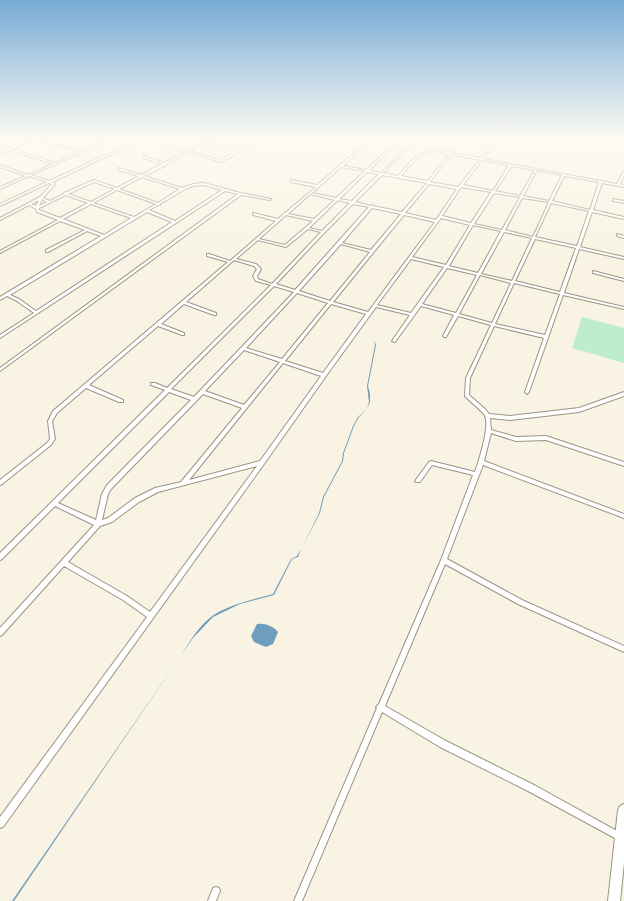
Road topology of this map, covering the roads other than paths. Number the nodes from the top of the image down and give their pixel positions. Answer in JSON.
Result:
{"nodes":[{"id":1,"x":19,"y":180,"type":"edge"},
{"id":2,"x":41,"y":180,"type":"edge"},
{"id":3,"x":56,"y":180,"type":"edge"},
{"id":4,"x":136,"y":180,"type":"edge"},
{"id":5,"x":152,"y":180,"type":"edge"},
{"id":6,"x":324,"y":180,"type":"edge"},
{"id":7,"x":356,"y":180,"type":"edge"},
{"id":8,"x":375,"y":180,"type":"edge"},
{"id":9,"x":414,"y":180,"type":"edge"},
{"id":10,"x":430,"y":180,"type":"edge"},
{"id":11,"x":466,"y":180,"type":"edge"},
{"id":12,"x":502,"y":180,"type":"edge"},
{"id":13,"x":531,"y":180,"type":"edge"},
{"id":14,"x":561,"y":180,"type":"edge"},
{"id":15,"x":590,"y":180,"type":"edge"},
{"id":16,"x":620,"y":180,"type":"edge"},
{"id":17,"x":292,"y":181,"type":"dead end"},
{"id":18,"x":601,"y":182,"type":"junction"},
{"id":19,"x":50,"y":183,"type":"junction"},
{"id":20,"x":428,"y":183,"type":"junction"},
{"id":21,"x":618,"y":185,"type":"junction"},
{"id":22,"x":317,"y":186,"type":"junction"},
{"id":23,"x":624,"y":186,"type":"edge"},
{"id":24,"x":460,"y":187,"type":"junction"},
{"id":25,"x":0,"y":188,"type":"edge"},
{"id":26,"x":182,"y":189,"type":"junction"},
{"id":27,"x":118,"y":190,"type":"junction"},
{"id":28,"x":224,"y":190,"type":"junction"},
{"id":29,"x":494,"y":191,"type":"junction"},
{"id":30,"x":309,"y":193,"type":"junction"},
{"id":31,"x":65,"y":194,"type":"junction"},
{"id":32,"x":240,"y":194,"type":"junction"},
{"id":33,"x":522,"y":196,"type":"junction"},
{"id":34,"x":41,"y":198,"type":"junction"},
{"id":35,"x":270,"y":199,"type":"dead end"},
{"id":36,"x":335,"y":200,"type":"junction"},
{"id":37,"x":614,"y":200,"type":"dead end"},
{"id":38,"x":50,"y":202,"type":"junction"},
{"id":39,"x":551,"y":202,"type":"junction"},
{"id":40,"x":624,"y":202,"type":"edge"},
{"id":41,"x":352,"y":203,"type":"junction"},
{"id":42,"x":30,"y":204,"type":"junction"},
{"id":43,"x":91,"y":204,"type":"junction"},
{"id":44,"x":159,"y":204,"type":"junction"},
{"id":45,"x":0,"y":205,"type":"edge"},
{"id":46,"x":372,"y":206,"type":"junction"},
{"id":47,"x":37,"y":208,"type":"junction"},
{"id":48,"x":591,"y":210,"type":"junction"},
{"id":49,"x":148,"y":211,"type":"junction"},
{"id":50,"x":403,"y":213,"type":"junction"},
{"id":51,"x":254,"y":214,"type":"dead end"},
{"id":52,"x":286,"y":214,"type":"junction"},
{"id":53,"x":133,"y":218,"type":"junction"},
{"id":54,"x":624,"y":218,"type":"edge"},
{"id":55,"x":0,"y":219,"type":"edge"},
{"id":56,"x":438,"y":219,"type":"junction"},
{"id":57,"x":62,"y":220,"type":"junction"},
{"id":58,"x":278,"y":220,"type":"junction"},
{"id":59,"x":314,"y":220,"type":"junction"},
{"id":60,"x":174,"y":222,"type":"junction"},
{"id":61,"x":472,"y":224,"type":"junction"},
{"id":62,"x":307,"y":228,"type":"junction"},
{"id":63,"x":87,"y":230,"type":"junction"},
{"id":64,"x":502,"y":231,"type":"junction"},
{"id":65,"x":323,"y":232,"type":"junction"},
{"id":66,"x":618,"y":235,"type":"dead end"},
{"id":67,"x":103,"y":236,"type":"junction"},
{"id":68,"x":624,"y":237,"type":"edge"},
{"id":69,"x":257,"y":239,"type":"junction"},
{"id":70,"x":533,"y":239,"type":"junction"},
{"id":71,"x":340,"y":243,"type":"junction"},
{"id":72,"x":578,"y":248,"type":"junction"},
{"id":73,"x":47,"y":251,"type":"dead end"},
{"id":74,"x":371,"y":251,"type":"junction"},
{"id":75,"x":0,"y":252,"type":"edge"},
{"id":76,"x":208,"y":255,"type":"dead end"},
{"id":77,"x":410,"y":258,"type":"junction"},
{"id":78,"x":624,"y":258,"type":"edge"},
{"id":79,"x":232,"y":260,"type":"junction"},
{"id":80,"x":448,"y":266,"type":"junction"},
{"id":81,"x":594,"y":272,"type":"dead end"},
{"id":82,"x":479,"y":273,"type":"junction"},
{"id":83,"x":624,"y":280,"type":"edge"},
{"id":84,"x":513,"y":282,"type":"junction"},
{"id":85,"x":274,"y":284,"type":"junction"},
{"id":86,"x":296,"y":291,"type":"junction"},
{"id":87,"x":562,"y":294,"type":"junction"},
{"id":88,"x":7,"y":295,"type":"junction"},
{"id":89,"x":0,"y":299,"type":"edge"},
{"id":90,"x":183,"y":302,"type":"junction"},
{"id":91,"x":330,"y":302,"type":"junction"},
{"id":92,"x":421,"y":305,"type":"junction"},
{"id":93,"x":375,"y":306,"type":"junction"},
{"id":94,"x":624,"y":308,"type":"edge"},
{"id":95,"x":36,"y":313,"type":"junction"},
{"id":96,"x":215,"y":314,"type":"dead end"},
{"id":97,"x":369,"y":314,"type":"junction"},
{"id":98,"x":457,"y":314,"type":"junction"},
{"id":99,"x":413,"y":316,"type":"junction"},
{"id":100,"x":158,"y":324,"type":"junction"},
{"id":101,"x":493,"y":325,"type":"junction"},
{"id":102,"x":183,"y":334,"type":"dead end"},
{"id":103,"x":445,"y":336,"type":"dead end"},
{"id":104,"x":0,"y":337,"type":"edge"},
{"id":105,"x":547,"y":337,"type":"junction"},
{"id":106,"x":394,"y":341,"type":"dead end"},
{"id":107,"x":244,"y":348,"type":"junction"},
{"id":108,"x":283,"y":362,"type":"junction"},
{"id":109,"x":0,"y":370,"type":"edge"},
{"id":110,"x":324,"y":375,"type":"junction"},
{"id":111,"x":154,"y":384,"type":"dead end"},
{"id":112,"x":86,"y":386,"type":"junction"},
{"id":113,"x":168,"y":390,"type":"junction"},
{"id":114,"x":202,"y":392,"type":"junction"},
{"id":115,"x":527,"y":392,"type":"dead end"},
{"id":116,"x":624,"y":394,"type":"edge"},
{"id":117,"x":194,"y":399,"type":"junction"},
{"id":118,"x":121,"y":401,"type":"dead end"},
{"id":119,"x":245,"y":407,"type":"junction"},
{"id":120,"x":488,"y":416,"type":"junction"},
{"id":121,"x":489,"y":431,"type":"junction"},
{"id":122,"x":481,"y":462,"type":"junction"},
{"id":123,"x":262,"y":463,"type":"junction"},
{"id":124,"x":624,"y":464,"type":"edge"},
{"id":125,"x":476,"y":474,"type":"junction"},
{"id":126,"x":418,"y":481,"type":"dead end"},
{"id":127,"x":0,"y":483,"type":"edge"},
{"id":128,"x":183,"y":483,"type":"junction"},
{"id":129,"x":54,"y":503,"type":"junction"},
{"id":130,"x":624,"y":516,"type":"edge"},
{"id":131,"x":98,"y":524,"type":"junction"},
{"id":132,"x":0,"y":557,"type":"edge"},
{"id":133,"x":444,"y":560,"type":"junction"},
{"id":134,"x":64,"y":562,"type":"junction"},
{"id":135,"x":151,"y":616,"type":"junction"},
{"id":136,"x":0,"y":633,"type":"edge"},
{"id":137,"x":624,"y":648,"type":"edge"},
{"id":138,"x":380,"y":707,"type":"junction"},
{"id":139,"x":624,"y":810,"type":"edge"},
{"id":140,"x":0,"y":824,"type":"edge"},
{"id":141,"x":622,"y":838,"type":"edge"},
{"id":142,"x":216,"y":891,"type":"dead end"},
{"id":143,"x":212,"y":901,"type":"edge"},
{"id":144,"x":298,"y":901,"type":"edge"},
{"id":145,"x":614,"y":901,"type":"edge"}],
"edges":[{"from":1,"to":25,"type":"street"},
{"from":2,"to":19,"type":"street"},
{"from":3,"to":19,"type":"street"},
{"from":4,"to":27,"type":"street"},
{"from":5,"to":26,"type":"street"},
{"from":6,"to":22,"type":"street"},
{"from":7,"to":36,"type":"street"},
{"from":8,"to":41,"type":"street"},
{"from":9,"to":20,"type":"street"},
{"from":10,"to":20,"type":"street"},
{"from":11,"to":24,"type":"street"},
{"from":12,"to":29,"type":"street"},
{"from":13,"to":33,"type":"street"},
{"from":14,"to":39,"type":"street"},
{"from":15,"to":18,"type":"street"},
{"from":16,"to":21,"type":"street"},
{"from":17,"to":22,"type":"street"},
{"from":18,"to":21,"type":"street"},
{"from":18,"to":48,"type":"street"},
{"from":19,"to":34,"type":"street"},
{"from":19,"to":45,"type":"street"},
{"from":20,"to":24,"type":"street"},
{"from":20,"to":50,"type":"street"},
{"from":21,"to":23,"type":"street"},
{"from":22,"to":30,"type":"street"},
{"from":24,"to":29,"type":"street"},
{"from":24,"to":56,"type":"street"},
{"from":26,"to":28,"type":"street"},
{"from":26,"to":44,"type":"street"},
{"from":27,"to":31,"type":"street"},
{"from":27,"to":43,"type":"street"},
{"from":27,"to":44,"type":"street"},
{"from":28,"to":32,"type":"street"},
{"from":28,"to":60,"type":"street"},
{"from":29,"to":33,"type":"street"},
{"from":29,"to":61,"type":"street"},
{"from":30,"to":36,"type":"street"},
{"from":30,"to":52,"type":"street"},
{"from":31,"to":38,"type":"street"},
{"from":31,"to":43,"type":"street"},
{"from":32,"to":35,"type":"street"},
{"from":32,"to":109,"type":"street"},
{"from":33,"to":39,"type":"street"},
{"from":33,"to":64,"type":"street"},
{"from":34,"to":38,"type":"street"},
{"from":34,"to":42,"type":"street"},
{"from":34,"to":47,"type":"street"},
{"from":36,"to":41,"type":"street"},
{"from":36,"to":59,"type":"street"},
{"from":37,"to":40,"type":"street"},
{"from":38,"to":47,"type":"street"},
{"from":39,"to":48,"type":"street"},
{"from":39,"to":70,"type":"street"},
{"from":41,"to":46,"type":"street"},
{"from":41,"to":65,"type":"street"},
{"from":42,"to":47,"type":"street"},
{"from":42,"to":55,"type":"street"},
{"from":43,"to":53,"type":"street"},
{"from":43,"to":57,"type":"street"},
{"from":44,"to":49,"type":"street"},
{"from":46,"to":50,"type":"street"},
{"from":46,"to":71,"type":"street"},
{"from":47,"to":57,"type":"street"},
{"from":48,"to":54,"type":"street"},
{"from":48,"to":72,"type":"street"},
{"from":49,"to":53,"type":"street"},
{"from":49,"to":60,"type":"street"},
{"from":50,"to":56,"type":"street"},
{"from":50,"to":74,"type":"street"},
{"from":51,"to":58,"type":"street"},
{"from":52,"to":58,"type":"street"},
{"from":52,"to":59,"type":"street"},
{"from":53,"to":67,"type":"street"},
{"from":56,"to":61,"type":"street"},
{"from":56,"to":77,"type":"street"},
{"from":57,"to":63,"type":"street"},
{"from":57,"to":75,"type":"street"},
{"from":58,"to":69,"type":"street"},
{"from":59,"to":62,"type":"street"},
{"from":60,"to":95,"type":"street"},
{"from":61,"to":64,"type":"street"},
{"from":61,"to":80,"type":"street"},
{"from":62,"to":65,"type":"street"},
{"from":62,"to":69,"type":"street"},
{"from":63,"to":67,"type":"street"},
{"from":63,"to":73,"type":"street"},
{"from":64,"to":70,"type":"street"},
{"from":64,"to":82,"type":"street"},
{"from":65,"to":85,"type":"street"},
{"from":66,"to":68,"type":"street"},
{"from":67,"to":88,"type":"street"},
{"from":69,"to":79,"type":"street"},
{"from":70,"to":72,"type":"street"},
{"from":70,"to":84,"type":"street"},
{"from":71,"to":74,"type":"street"},
{"from":71,"to":86,"type":"street"},
{"from":72,"to":78,"type":"street"},
{"from":72,"to":87,"type":"street"},
{"from":74,"to":91,"type":"street"},
{"from":76,"to":79,"type":"street"},
{"from":77,"to":80,"type":"street"},
{"from":77,"to":93,"type":"street"},
{"from":79,"to":85,"type":"street"},
{"from":79,"to":90,"type":"street"},
{"from":80,"to":82,"type":"street"},
{"from":80,"to":92,"type":"street"},
{"from":81,"to":83,"type":"street"},
{"from":82,"to":84,"type":"street"},
{"from":82,"to":98,"type":"street"},
{"from":84,"to":87,"type":"street"},
{"from":84,"to":101,"type":"street"},
{"from":85,"to":86,"type":"street"},
{"from":85,"to":113,"type":"street"},
{"from":86,"to":91,"type":"street"},
{"from":86,"to":107,"type":"street"},
{"from":87,"to":94,"type":"street"},
{"from":87,"to":105,"type":"street"},
{"from":88,"to":89,"type":"street"},
{"from":88,"to":95,"type":"street"},
{"from":90,"to":96,"type":"street"},
{"from":90,"to":100,"type":"street"},
{"from":91,"to":97,"type":"street"},
{"from":91,"to":108,"type":"street"},
{"from":92,"to":98,"type":"street"},
{"from":92,"to":99,"type":"street"},
{"from":93,"to":97,"type":"street"},
{"from":93,"to":99,"type":"street"},
{"from":95,"to":104,"type":"street"},
{"from":97,"to":110,"type":"street"},
{"from":98,"to":101,"type":"street"},
{"from":98,"to":103,"type":"street"},
{"from":99,"to":106,"type":"street"},
{"from":100,"to":102,"type":"street"},
{"from":100,"to":112,"type":"street"},
{"from":101,"to":105,"type":"street"},
{"from":101,"to":120,"type":"street"},
{"from":105,"to":115,"type":"street"},
{"from":107,"to":108,"type":"street"},
{"from":107,"to":114,"type":"street"},
{"from":108,"to":110,"type":"street"},
{"from":108,"to":119,"type":"street"},
{"from":110,"to":123,"type":"street"},
{"from":111,"to":113,"type":"street"},
{"from":112,"to":118,"type":"street"},
{"from":112,"to":127,"type":"street"},
{"from":113,"to":117,"type":"street"},
{"from":113,"to":129,"type":"street"},
{"from":114,"to":117,"type":"street"},
{"from":114,"to":119,"type":"street"},
{"from":116,"to":120,"type":"street"},
{"from":117,"to":131,"type":"street"},
{"from":119,"to":128,"type":"street"},
{"from":120,"to":121,"type":"street"},
{"from":121,"to":122,"type":"street"},
{"from":121,"to":124,"type":"street"},
{"from":122,"to":125,"type":"street"},
{"from":122,"to":130,"type":"street"},
{"from":123,"to":128,"type":"street"},
{"from":123,"to":135,"type":"street"},
{"from":125,"to":126,"type":"street"},
{"from":125,"to":133,"type":"street"},
{"from":128,"to":131,"type":"street"},
{"from":129,"to":131,"type":"street"},
{"from":129,"to":132,"type":"street"},
{"from":131,"to":134,"type":"street"},
{"from":133,"to":137,"type":"street"},
{"from":133,"to":138,"type":"street"},
{"from":134,"to":135,"type":"street"},
{"from":134,"to":136,"type":"street"},
{"from":135,"to":140,"type":"street"},
{"from":138,"to":141,"type":"street"},
{"from":138,"to":144,"type":"street"},
{"from":139,"to":141,"type":"street"},
{"from":141,"to":145,"type":"street"},
{"from":142,"to":143,"type":"street"}]}
